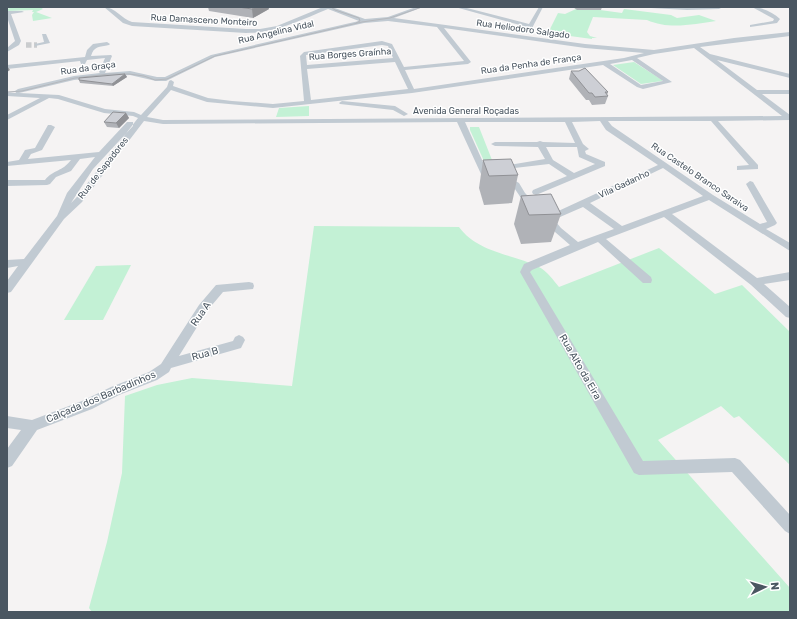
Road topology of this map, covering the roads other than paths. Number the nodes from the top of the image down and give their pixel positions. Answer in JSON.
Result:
{"nodes":[{"id":1,"x":106,"y":7,"type":"edge"},
{"id":2,"x":327,"y":7,"type":"edge"},
{"id":3,"x":421,"y":7,"type":"edge"},
{"id":4,"x":457,"y":7,"type":"edge"},
{"id":5,"x":541,"y":7,"type":"edge"},
{"id":6,"x":651,"y":7,"type":"edge"},
{"id":7,"x":718,"y":7,"type":"edge"},
{"id":8,"x":754,"y":7,"type":"edge"},
{"id":9,"x":22,"y":12,"type":"dead end"},
{"id":10,"x":7,"y":13,"type":"edge"},
{"id":11,"x":388,"y":19,"type":"junction"},
{"id":12,"x":364,"y":21,"type":"junction"},
{"id":13,"x":13,"y":26,"type":"junction"},
{"id":14,"x":439,"y":26,"type":"junction"},
{"id":15,"x":530,"y":26,"type":"junction"},
{"id":16,"x":7,"y":29,"type":"edge"},
{"id":17,"x":790,"y":34,"type":"edge"},
{"id":18,"x":44,"y":35,"type":"dead end"},
{"id":19,"x":771,"y":36,"type":"junction"},
{"id":20,"x":524,"y":38,"type":"junction"},
{"id":21,"x":107,"y":44,"type":"dead end"},
{"id":22,"x":37,"y":45,"type":"dead end"},
{"id":23,"x":696,"y":46,"type":"junction"},
{"id":24,"x":7,"y":50,"type":"edge"},
{"id":25,"x":103,"y":51,"type":"dead end"},
{"id":26,"x":656,"y":52,"type":"junction"},
{"id":27,"x":705,"y":54,"type":"junction"},
{"id":28,"x":86,"y":58,"type":"junction"},
{"id":29,"x":633,"y":58,"type":"junction"},
{"id":30,"x":397,"y":60,"type":"junction"},
{"id":31,"x":604,"y":63,"type":"junction"},
{"id":32,"x":7,"y":67,"type":"edge"},
{"id":33,"x":304,"y":67,"type":"junction"},
{"id":34,"x":401,"y":69,"type":"junction"},
{"id":35,"x":102,"y":72,"type":"dead end"},
{"id":36,"x":788,"y":75,"type":"edge"},
{"id":37,"x":172,"y":77,"type":"junction"},
{"id":38,"x":170,"y":87,"type":"junction"},
{"id":39,"x":412,"y":91,"type":"junction"},
{"id":40,"x":754,"y":92,"type":"junction"},
{"id":41,"x":790,"y":92,"type":"edge"},
{"id":42,"x":7,"y":93,"type":"edge"},
{"id":43,"x":186,"y":93,"type":"junction"},
{"id":44,"x":48,"y":96,"type":"junction"},
{"id":45,"x":157,"y":101,"type":"junction"},
{"id":46,"x":322,"y":101,"type":"junction"},
{"id":47,"x":308,"y":102,"type":"junction"},
{"id":48,"x":273,"y":106,"type":"junction"},
{"id":49,"x":404,"y":114,"type":"dead end"},
{"id":50,"x":143,"y":117,"type":"junction"},
{"id":51,"x":7,"y":118,"type":"edge"},
{"id":52,"x":790,"y":118,"type":"edge"},
{"id":53,"x":713,"y":119,"type":"junction"},
{"id":54,"x":460,"y":120,"type":"junction"},
{"id":55,"x":568,"y":120,"type":"junction"},
{"id":56,"x":603,"y":120,"type":"junction"},
{"id":57,"x":163,"y":122,"type":"junction"},
{"id":58,"x":268,"y":122,"type":"junction"},
{"id":59,"x":51,"y":127,"type":"dead end"},
{"id":60,"x":130,"y":134,"type":"junction"},
{"id":61,"x":540,"y":143,"type":"junction"},
{"id":62,"x":495,"y":144,"type":"dead end"},
{"id":63,"x":580,"y":145,"type":"junction"},
{"id":64,"x":101,"y":154,"type":"junction"},
{"id":65,"x":78,"y":157,"type":"junction"},
{"id":66,"x":23,"y":161,"type":"dead end"},
{"id":67,"x":550,"y":161,"type":"junction"},
{"id":68,"x":7,"y":164,"type":"edge"},
{"id":69,"x":663,"y":165,"type":"junction"},
{"id":70,"x":509,"y":167,"type":"edge"},
{"id":71,"x":740,"y":168,"type":"dead end"},
{"id":72,"x":573,"y":176,"type":"junction"},
{"id":73,"x":7,"y":182,"type":"edge"},
{"id":74,"x":750,"y":184,"type":"dead end"},
{"id":75,"x":536,"y":192,"type":"dead end"},
{"id":76,"x":710,"y":197,"type":"junction"},
{"id":77,"x":584,"y":203,"type":"junction"},
{"id":78,"x":666,"y":214,"type":"junction"},
{"id":79,"x":558,"y":215,"type":"edge"},
{"id":80,"x":60,"y":217,"type":"junction"},
{"id":81,"x":759,"y":228,"type":"junction"},
{"id":82,"x":621,"y":230,"type":"junction"},
{"id":83,"x":599,"y":238,"type":"junction"},
{"id":84,"x":577,"y":246,"type":"junction"},
{"id":85,"x":790,"y":248,"type":"edge"},
{"id":86,"x":28,"y":262,"type":"junction"},
{"id":87,"x":7,"y":264,"type":"edge"},
{"id":88,"x":790,"y":276,"type":"edge"},
{"id":89,"x":647,"y":280,"type":"dead end"},
{"id":90,"x":755,"y":282,"type":"junction"},
{"id":91,"x":248,"y":286,"type":"dead end"},
{"id":92,"x":7,"y":289,"type":"edge"},
{"id":93,"x":790,"y":314,"type":"edge"},
{"id":94,"x":239,"y":340,"type":"dead end"},
{"id":95,"x":168,"y":364,"type":"junction"},
{"id":96,"x":9,"y":424,"type":"edge"},
{"id":97,"x":32,"y":426,"type":"junction"},
{"id":98,"x":7,"y":461,"type":"edge"},
{"id":99,"x":790,"y":526,"type":"edge"}],
"edges":[{"from":1,"to":2,"type":"street","name":"Rua Damasceno Monteiro"},
{"from":2,"to":12,"type":"street"},
{"from":3,"to":11,"type":"street"},
{"from":4,"to":15,"type":"street"},
{"from":5,"to":15,"type":"street"},
{"from":6,"to":7,"type":"street"},
{"from":8,"to":19,"type":"street"},
{"from":9,"to":10,"type":"street"},
{"from":10,"to":13,"type":"street"},
{"from":11,"to":12,"type":"street","name":"Rua Angelina Vidal"},
{"from":11,"to":14,"type":"street","name":"Rua Heliodoro Salgado"},
{"from":12,"to":37,"type":"street","name":"Rua Angelina Vidal"},
{"from":13,"to":16,"type":"street"},
{"from":13,"to":24,"type":"street"},
{"from":14,"to":20,"type":"street","name":"Rua Heliodoro Salgado"},
{"from":14,"to":34,"type":"street"},
{"from":15,"to":20,"type":"street"},
{"from":17,"to":19,"type":"street","name":"Rua da Penha de França"},
{"from":18,"to":22,"type":"street"},
{"from":19,"to":23,"type":"street","name":"Rua da Penha de França"},
{"from":20,"to":26,"type":"street","name":"Rua Heliodoro Salgado"},
{"from":21,"to":28,"type":"street"},
{"from":23,"to":26,"type":"street","name":"Rua da Penha de França"},
{"from":23,"to":27,"type":"street"},
{"from":25,"to":28,"type":"street"},
{"from":26,"to":29,"type":"street","name":"Rua da Penha de França"},
{"from":27,"to":36,"type":"street"},
{"from":27,"to":40,"type":"street"},
{"from":28,"to":32,"type":"street"},
{"from":28,"to":35,"type":"street"},
{"from":29,"to":31,"type":"street","name":"Rua da Penha de França"},
{"from":29,"to":31,"type":"street"},
{"from":30,"to":33,"type":"street","name":"Rua Borges Graínha"},
{"from":30,"to":33,"type":"street"},
{"from":30,"to":34,"type":"street"},
{"from":31,"to":39,"type":"street","name":"Rua da Penha de França"},
{"from":33,"to":47,"type":"street"},
{"from":34,"to":39,"type":"street"},
{"from":37,"to":38,"type":"street"},
{"from":37,"to":42,"type":"street","name":"Rua da Graça"},
{"from":38,"to":43,"type":"street","name":"Rua da Penha de França"},
{"from":38,"to":45,"type":"street","name":"Rua de Sapadores"},
{"from":39,"to":46,"type":"street","name":"Rua da Penha de França"},
{"from":40,"to":41,"type":"street"},
{"from":40,"to":52,"type":"street"},
{"from":42,"to":44,"type":"street","name":"Avenida General Roçadas"},
{"from":43,"to":45,"type":"street"},
{"from":43,"to":48,"type":"street","name":"Rua da Penha de França"},
{"from":44,"to":50,"type":"street","name":"Avenida General Roçadas"},
{"from":44,"to":51,"type":"street"},
{"from":45,"to":50,"type":"street","name":"Rua de Sapadores"},
{"from":46,"to":47,"type":"street","name":"Rua da Penha de França"},
{"from":46,"to":49,"type":"street"},
{"from":47,"to":48,"type":"street","name":"Rua da Penha de França"},
{"from":48,"to":58,"type":"street"},
{"from":50,"to":57,"type":"street","name":"Avenida General Roçadas"},
{"from":50,"to":60,"type":"street","name":"Rua de Sapadores"},
{"from":50,"to":64,"type":"street","name":"Rua de Sapadores"},
{"from":52,"to":53,"type":"street","name":"Avenida General Roçadas"},
{"from":53,"to":56,"type":"street","name":"Avenida General Roçadas"},
{"from":53,"to":71,"type":"street"},
{"from":54,"to":55,"type":"street","name":"Avenida General Roçadas"},
{"from":54,"to":58,"type":"street","name":"Avenida General Roçadas"},
{"from":54,"to":84,"type":"street"},
{"from":55,"to":56,"type":"street","name":"Avenida General Roçadas"},
{"from":55,"to":63,"type":"street"},
{"from":56,"to":69,"type":"street","name":"Rua Castelo Branco Saraiva"},
{"from":57,"to":58,"type":"street","name":"Avenida General Roçadas"},
{"from":57,"to":60,"type":"street"},
{"from":59,"to":66,"type":"street"},
{"from":60,"to":80,"type":"street","name":"Rua de Sapadores"},
{"from":61,"to":62,"type":"street"},
{"from":61,"to":63,"type":"street"},
{"from":61,"to":67,"type":"street"},
{"from":63,"to":72,"type":"street"},
{"from":64,"to":65,"type":"street"},
{"from":64,"to":80,"type":"street","name":"Rua de Sapadores"},
{"from":65,"to":68,"type":"street"},
{"from":65,"to":73,"type":"street"},
{"from":67,"to":70,"type":"street"},
{"from":67,"to":72,"type":"street"},
{"from":69,"to":76,"type":"street","name":"Rua Castelo Branco Saraiva"},
{"from":69,"to":77,"type":"street","name":"Vila Gadanho"},
{"from":72,"to":75,"type":"street"},
{"from":74,"to":81,"type":"street"},
{"from":76,"to":78,"type":"street"},
{"from":76,"to":81,"type":"street","name":"Rua Castelo Branco Saraiva"},
{"from":77,"to":79,"type":"street","name":"Vila Gadanho"},
{"from":77,"to":82,"type":"street","name":"Vila Gadanho"},
{"from":78,"to":82,"type":"street"},
{"from":78,"to":90,"type":"street"},
{"from":80,"to":86,"type":"street","name":"Rua de Sapadores"},
{"from":81,"to":85,"type":"street","name":"Rua Castelo Branco Saraiva"},
{"from":82,"to":83,"type":"street"},
{"from":83,"to":84,"type":"street"},
{"from":83,"to":89,"type":"street"},
{"from":84,"to":99,"type":"street","name":"Rua Alto da Eira"},
{"from":86,"to":87,"type":"street"},
{"from":86,"to":92,"type":"street","name":"Rua de Sapadores"},
{"from":88,"to":90,"type":"street"},
{"from":90,"to":93,"type":"street"},
{"from":91,"to":95,"type":"street","name":"Rua A"},
{"from":94,"to":95,"type":"street","name":"Rua B"},
{"from":95,"to":97,"type":"street","name":"Calçada dos Barbadinhos"},
{"from":96,"to":97,"type":"street","name":"Calçada dos Barbadinhos"},
{"from":97,"to":98,"type":"street"}]}
